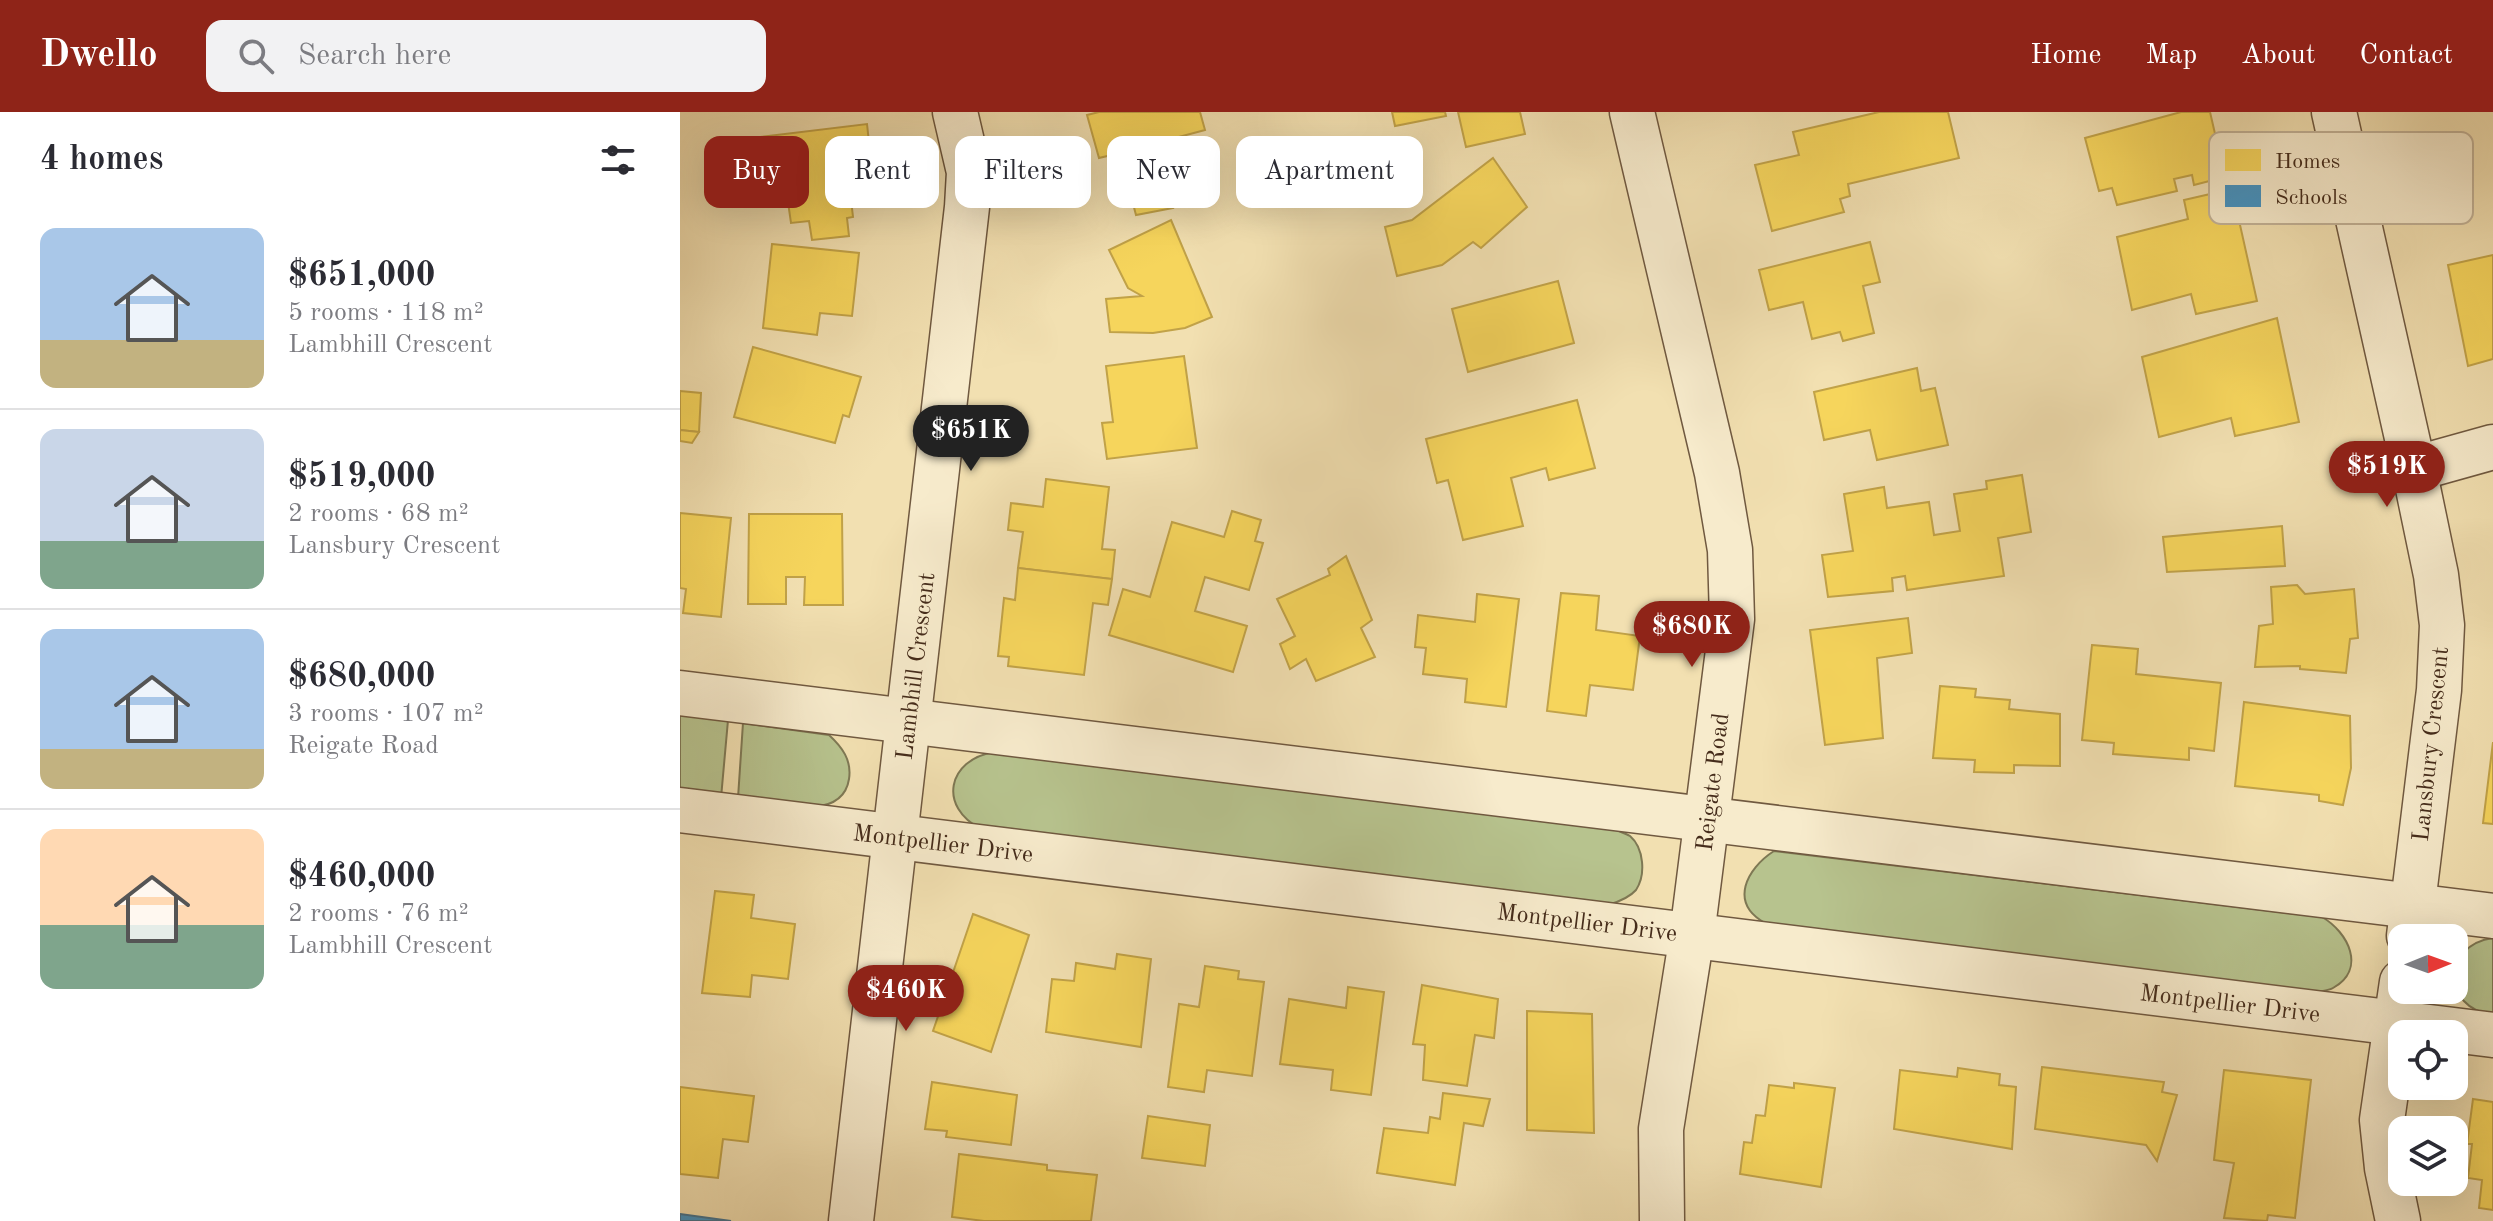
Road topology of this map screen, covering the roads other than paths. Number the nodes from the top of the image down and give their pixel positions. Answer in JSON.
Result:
{"nodes":[{"id":1,"x":955,"y":112,"type":"edge"},
{"id":2,"x":1632,"y":112,"type":"edge"},
{"id":3,"x":2334,"y":112,"type":"edge"},
{"id":4,"x":2338,"y":132,"type":"edge"},
{"id":5,"x":2359,"y":224,"type":"edge"},
{"id":6,"x":2493,"y":447,"type":"edge"},
{"id":7,"x":2414,"y":469,"type":"junction"},
{"id":8,"x":680,"y":693,"type":"edge"},
{"id":9,"x":909,"y":722,"type":"junction"},
{"id":10,"x":680,"y":810,"type":"edge"},
{"id":11,"x":1707,"y":819,"type":"junction"},
{"id":12,"x":893,"y":837,"type":"junction"},
{"id":13,"x":2493,"y":916,"type":"edge"},
{"id":14,"x":2411,"y":923,"type":"edge"},
{"id":15,"x":1692,"y":935,"type":"junction"},
{"id":16,"x":2388,"y":1023,"type":"edge"},
{"id":17,"x":2468,"y":1032,"type":"edge"},
{"id":18,"x":2493,"y":1035,"type":"edge"},
{"id":19,"x":2388,"y":1079,"type":"edge"},
{"id":20,"x":851,"y":1221,"type":"edge"},
{"id":21,"x":1662,"y":1221,"type":"edge"},
{"id":22,"x":2398,"y":1221,"type":"edge"}],
"edges":[{"from":1,"to":9,"type":"street","name":"Lambhill Crescent"},
{"from":2,"to":11,"type":"street","name":"Reigate Road"},
{"from":3,"to":4,"type":"street","name":"Lansbury Crescent"},
{"from":5,"to":7,"type":"street","name":"Lansbury Crescent"},
{"from":6,"to":7,"type":"street"},
{"from":7,"to":14,"type":"street","name":"Lansbury Crescent"},
{"from":8,"to":9,"type":"street"},
{"from":9,"to":11,"type":"street"},
{"from":9,"to":12,"type":"street","name":"Lambhill Crescent"},
{"from":10,"to":12,"type":"street","name":"Montpellier Drive"},
{"from":11,"to":14,"type":"street"},
{"from":11,"to":15,"type":"street","name":"Reigate Road"},
{"from":12,"to":15,"type":"street","name":"Montpellier Drive"},
{"from":12,"to":20,"type":"street","name":"Lambhill Crescent"},
{"from":13,"to":14,"type":"street"},
{"from":15,"to":16,"type":"street","name":"Montpellier Drive"},
{"from":15,"to":21,"type":"street","name":"Reigate Road"},
{"from":17,"to":18,"type":"street","name":"Montpellier Drive"},
{"from":19,"to":22,"type":"street"}]}
